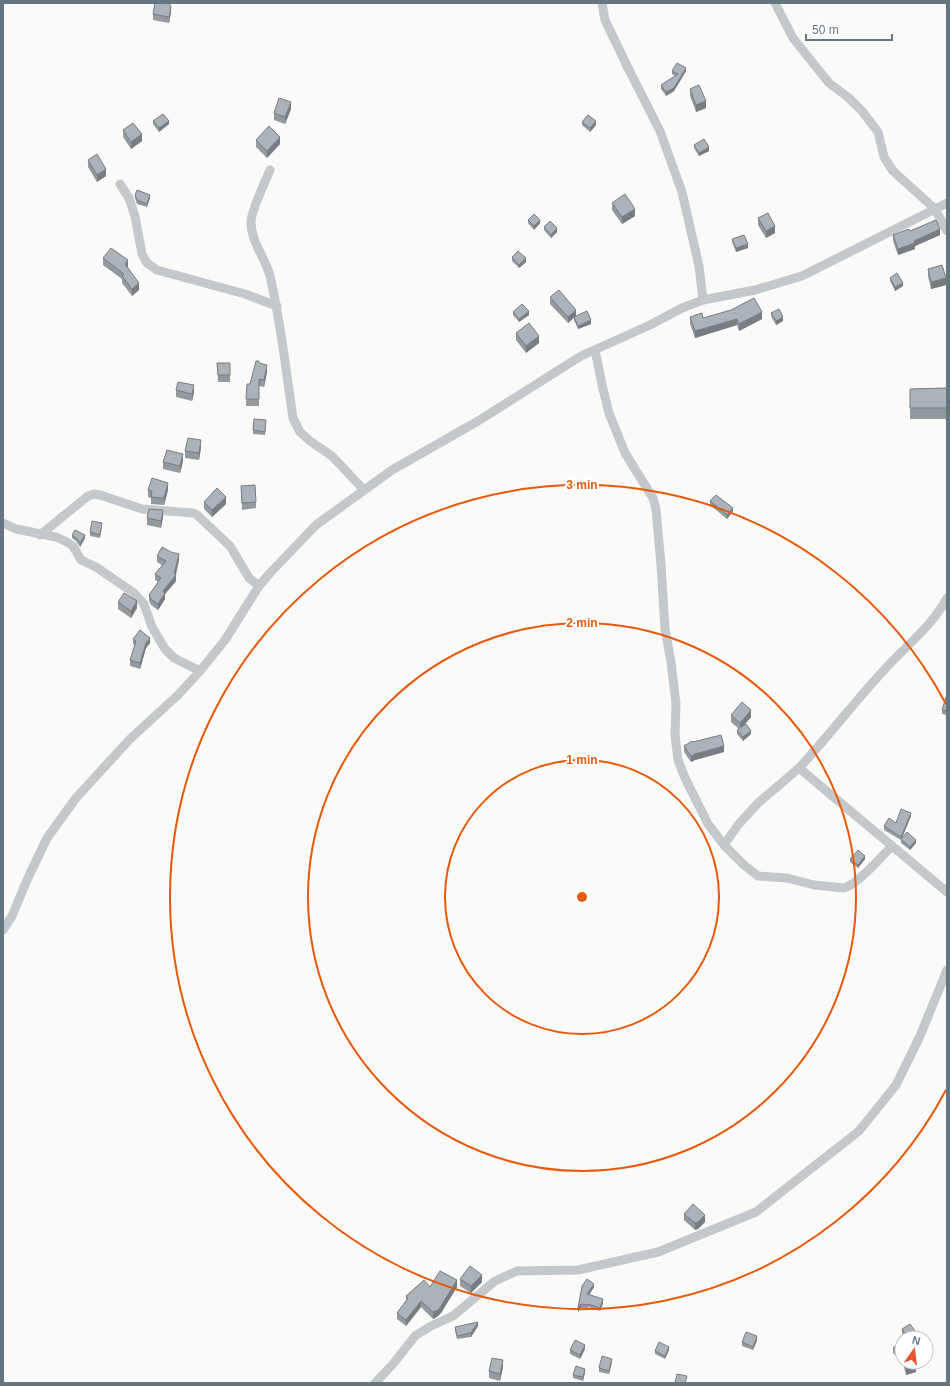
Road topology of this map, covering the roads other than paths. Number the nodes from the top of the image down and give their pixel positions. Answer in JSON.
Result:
{"nodes":[{"id":1,"x":602,"y":3,"type":"edge"},
{"id":2,"x":775,"y":3,"type":"edge"},
{"id":3,"x":270,"y":170,"type":"dead end"},
{"id":4,"x":120,"y":184,"type":"dead end"},
{"id":5,"x":947,"y":203,"type":"edge"},
{"id":6,"x":935,"y":209,"type":"junction"},
{"id":7,"x":947,"y":231,"type":"edge"},
{"id":8,"x":703,"y":300,"type":"junction"},
{"id":9,"x":277,"y":306,"type":"junction"},
{"id":10,"x":595,"y":350,"type":"junction"},
{"id":11,"x":364,"y":490,"type":"junction"},
{"id":12,"x":3,"y":522,"type":"edge"},
{"id":13,"x":40,"y":535,"type":"junction"},
{"id":14,"x":259,"y":586,"type":"junction"},
{"id":15,"x":947,"y":598,"type":"edge"},
{"id":16,"x":200,"y":671,"type":"junction"},
{"id":17,"x":799,"y":768,"type":"junction"},
{"id":18,"x":724,"y":845,"type":"junction"},
{"id":19,"x":892,"y":846,"type":"junction"},
{"id":20,"x":947,"y":892,"type":"edge"},
{"id":21,"x":3,"y":930,"type":"edge"},
{"id":22,"x":947,"y":970,"type":"edge"},
{"id":23,"x":375,"y":1383,"type":"edge"}],
"edges":[{"from":1,"to":8,"type":"street"},
{"from":2,"to":6,"type":"street"},
{"from":3,"to":9,"type":"street"},
{"from":4,"to":9,"type":"street"},
{"from":5,"to":6,"type":"street"},
{"from":6,"to":7,"type":"street"},
{"from":6,"to":8,"type":"street"},
{"from":8,"to":10,"type":"street"},
{"from":9,"to":11,"type":"street"},
{"from":10,"to":11,"type":"street"},
{"from":10,"to":18,"type":"street"},
{"from":11,"to":14,"type":"street"},
{"from":12,"to":13,"type":"street"},
{"from":13,"to":14,"type":"street"},
{"from":13,"to":16,"type":"street"},
{"from":14,"to":16,"type":"street"},
{"from":15,"to":17,"type":"street"},
{"from":16,"to":21,"type":"street"},
{"from":17,"to":18,"type":"street"},
{"from":17,"to":19,"type":"street"},
{"from":18,"to":19,"type":"street"},
{"from":19,"to":20,"type":"street"},
{"from":22,"to":23,"type":"street"}]}
